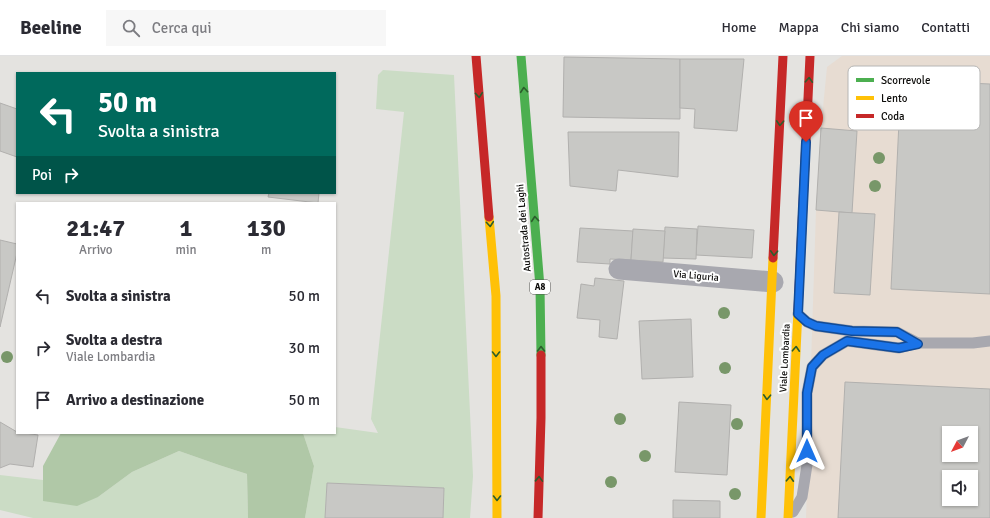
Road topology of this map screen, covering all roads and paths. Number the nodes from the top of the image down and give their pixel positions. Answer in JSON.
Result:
{"nodes":[{"id":1,"x":476,"y":56,"type":"edge"},
{"id":2,"x":521,"y":56,"type":"edge"},
{"id":3,"x":784,"y":56,"type":"edge"},
{"id":4,"x":810,"y":56,"type":"edge"},
{"id":5,"x":619,"y":269,"type":"dead end"},
{"id":6,"x":773,"y":282,"type":"junction"},
{"id":7,"x":798,"y":314,"type":"junction"},
{"id":8,"x":990,"y":341,"type":"edge"},
{"id":9,"x":918,"y":344,"type":"junction"},
{"id":10,"x":497,"y":518,"type":"edge"},
{"id":11,"x":538,"y":518,"type":"edge"},
{"id":12,"x":761,"y":518,"type":"edge"},
{"id":13,"x":788,"y":518,"type":"edge"}],
"edges":[{"from":1,"to":10,"type":"main road","one_way":true},
{"from":11,"to":2,"type":"main road","name":"Autostrada dei Laghi","number":"A8","one_way":true},
{"from":3,"to":6,"type":"main road","name":"Viale Lombardia","one_way":true},
{"from":7,"to":4,"type":"main road","name":"Viale Lombardia","one_way":true},
{"from":5,"to":6,"type":"street","name":"Via Liguria"},
{"from":6,"to":12,"type":"main road","name":"Viale Lombardia","one_way":true},
{"from":7,"to":9,"type":"lane"},
{"from":13,"to":7,"type":"main road","name":"Viale Lombardia","one_way":true},
{"from":8,"to":9,"type":"lane"},
{"from":9,"to":13,"type":"lane"}]}
